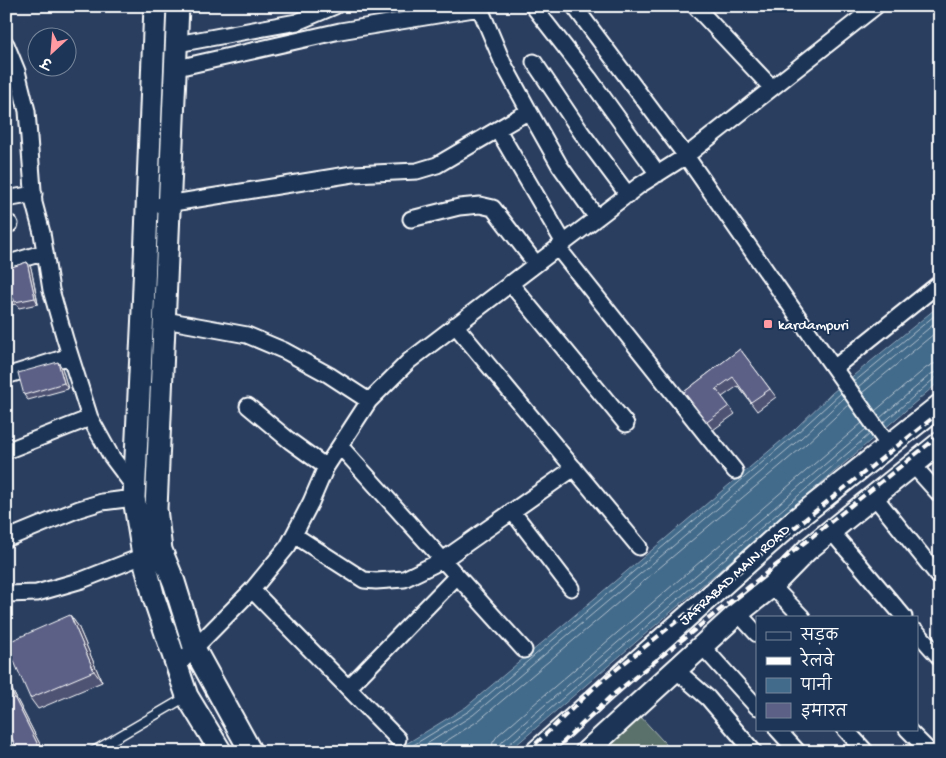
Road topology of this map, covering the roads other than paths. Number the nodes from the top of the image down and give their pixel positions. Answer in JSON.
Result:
{"nodes":[{"id":1,"x":155,"y":6,"type":"edge"},
{"id":2,"x":178,"y":6,"type":"edge"},
{"id":3,"x":335,"y":6,"type":"edge"},
{"id":4,"x":533,"y":6,"type":"edge"},
{"id":5,"x":574,"y":6,"type":"edge"},
{"id":6,"x":695,"y":6,"type":"edge"},
{"id":7,"x":876,"y":6,"type":"edge"},
{"id":8,"x":480,"y":7,"type":"edge"},
{"id":9,"x":6,"y":44,"type":"edge"},
{"id":10,"x":177,"y":44,"type":"junction"},
{"id":11,"x":534,"y":62,"type":"dead end"},
{"id":12,"x":177,"y":68,"type":"junction"},
{"id":13,"x":772,"y":88,"type":"junction"},
{"id":14,"x":529,"y":111,"type":"junction"},
{"id":15,"x":498,"y":130,"type":"junction"},
{"id":16,"x":686,"y":156,"type":"junction"},
{"id":17,"x":658,"y":174,"type":"junction"},
{"id":18,"x":34,"y":194,"type":"junction"},
{"id":19,"x":628,"y":195,"type":"junction"},
{"id":20,"x":6,"y":199,"type":"edge"},
{"id":21,"x":170,"y":204,"type":"junction"},
{"id":22,"x":147,"y":208,"type":"junction"},
{"id":23,"x":596,"y":218,"type":"junction"},
{"id":24,"x":411,"y":219,"type":"dead end"},
{"id":25,"x":561,"y":245,"type":"junction"},
{"id":26,"x":45,"y":252,"type":"junction"},
{"id":27,"x":6,"y":264,"type":"edge"},
{"id":28,"x":536,"y":264,"type":"junction"},
{"id":29,"x":510,"y":283,"type":"junction"},
{"id":30,"x":940,"y":283,"type":"edge"},
{"id":31,"x":165,"y":320,"type":"junction"},
{"id":32,"x":455,"y":325,"type":"junction"},
{"id":33,"x":70,"y":356,"type":"junction"},
{"id":34,"x":834,"y":368,"type":"junction"},
{"id":35,"x":6,"y":376,"type":"edge"},
{"id":36,"x":140,"y":377,"type":"junction"},
{"id":37,"x":162,"y":378,"type":"junction"},
{"id":38,"x":369,"y":401,"type":"junction"},
{"id":39,"x":940,"y":405,"type":"edge"},
{"id":40,"x":248,"y":406,"type":"dead end"},
{"id":41,"x":90,"y":418,"type":"junction"},
{"id":42,"x":626,"y":424,"type":"dead end"},
{"id":43,"x":939,"y":444,"type":"edge"},
{"id":44,"x":340,"y":446,"type":"junction"},
{"id":45,"x":889,"y":446,"type":"junction"},
{"id":46,"x":6,"y":451,"type":"edge"},
{"id":47,"x":913,"y":465,"type":"junction"},
{"id":48,"x":326,"y":467,"type":"junction"},
{"id":49,"x":574,"y":468,"type":"junction"},
{"id":50,"x":735,"y":471,"type":"dead end"},
{"id":51,"x":134,"y":493,"type":"junction"},
{"id":52,"x":940,"y":495,"type":"edge"},
{"id":53,"x":874,"y":496,"type":"junction"},
{"id":54,"x":512,"y":511,"type":"junction"},
{"id":55,"x":831,"y":531,"type":"junction"},
{"id":56,"x":8,"y":534,"type":"edge"},
{"id":57,"x":294,"y":535,"type":"junction"},
{"id":58,"x":638,"y":547,"type":"dead end"},
{"id":59,"x":152,"y":552,"type":"junction"},
{"id":60,"x":443,"y":560,"type":"junction"},
{"id":61,"x":457,"y":576,"type":"junction"},
{"id":62,"x":940,"y":578,"type":"edge"},
{"id":63,"x":772,"y":586,"type":"junction"},
{"id":64,"x":571,"y":588,"type":"dead end"},
{"id":65,"x":252,"y":590,"type":"junction"},
{"id":66,"x":6,"y":594,"type":"edge"},
{"id":67,"x":738,"y":613,"type":"junction"},
{"id":68,"x":801,"y":616,"type":"edge"},
{"id":69,"x":903,"y":616,"type":"edge"},
{"id":70,"x":756,"y":633,"type":"edge"},
{"id":71,"x":918,"y":633,"type":"edge"},
{"id":72,"x":702,"y":646,"type":"junction"},
{"id":73,"x":195,"y":650,"type":"junction"},
{"id":74,"x":524,"y":650,"type":"dead end"},
{"id":75,"x":940,"y":658,"type":"edge"},
{"id":76,"x":177,"y":666,"type":"junction"},
{"id":77,"x":631,"y":666,"type":"junction"},
{"id":78,"x":676,"y":670,"type":"junction"},
{"id":79,"x":348,"y":688,"type":"junction"},
{"id":80,"x":652,"y":692,"type":"junction"},
{"id":81,"x":187,"y":696,"type":"junction"},
{"id":82,"x":756,"y":706,"type":"edge"},
{"id":83,"x":778,"y":730,"type":"edge"},
{"id":84,"x":846,"y":730,"type":"edge"},
{"id":85,"x":908,"y":730,"type":"edge"},
{"id":86,"x":398,"y":739,"type":"dead end"},
{"id":87,"x":92,"y":752,"type":"edge"},
{"id":88,"x":221,"y":752,"type":"edge"},
{"id":89,"x":251,"y":752,"type":"edge"},
{"id":90,"x":536,"y":752,"type":"edge"},
{"id":91,"x":586,"y":752,"type":"edge"},
{"id":92,"x":754,"y":752,"type":"edge"},
{"id":93,"x":798,"y":752,"type":"edge"},
{"id":94,"x":866,"y":752,"type":"edge"},
{"id":95,"x":930,"y":752,"type":"edge"}],
"edges":[{"from":1,"to":22,"type":"street"},
{"from":2,"to":10,"type":"street"},
{"from":3,"to":10,"type":"street"},
{"from":4,"to":17,"type":"street"},
{"from":5,"to":16,"type":"street"},
{"from":6,"to":13,"type":"street"},
{"from":7,"to":13,"type":"street"},
{"from":8,"to":12,"type":"street"},
{"from":8,"to":14,"type":"street"},
{"from":9,"to":18,"type":"street"},
{"from":10,"to":12,"type":"street"},
{"from":11,"to":19,"type":"street"},
{"from":12,"to":21,"type":"street"},
{"from":13,"to":16,"type":"street"},
{"from":14,"to":15,"type":"street"},
{"from":14,"to":23,"type":"street"},
{"from":15,"to":21,"type":"street"},
{"from":15,"to":25,"type":"street"},
{"from":16,"to":17,"type":"street"},
{"from":16,"to":34,"type":"street"},
{"from":17,"to":19,"type":"street"},
{"from":18,"to":20,"type":"street"},
{"from":18,"to":26,"type":"street"},
{"from":19,"to":23,"type":"street"},
{"from":21,"to":22,"type":"street"},
{"from":21,"to":31,"type":"street"},
{"from":22,"to":36,"type":"street"},
{"from":23,"to":25,"type":"street"},
{"from":24,"to":28,"type":"street"},
{"from":25,"to":28,"type":"street"},
{"from":25,"to":50,"type":"street"},
{"from":26,"to":27,"type":"street"},
{"from":26,"to":33,"type":"street"},
{"from":28,"to":29,"type":"street"},
{"from":29,"to":32,"type":"street"},
{"from":29,"to":42,"type":"street"},
{"from":30,"to":34,"type":"street"},
{"from":31,"to":37,"type":"street"},
{"from":31,"to":38,"type":"street"},
{"from":32,"to":38,"type":"street"},
{"from":32,"to":49,"type":"street"},
{"from":33,"to":35,"type":"street"},
{"from":33,"to":41,"type":"street"},
{"from":34,"to":45,"type":"street"},
{"from":36,"to":37,"type":"street"},
{"from":36,"to":51,"type":"street"},
{"from":37,"to":59,"type":"street"},
{"from":38,"to":44,"type":"street"},
{"from":39,"to":45,"type":"street","name":"JAFRABAD MAIN ROAD"},
{"from":40,"to":48,"type":"street"},
{"from":41,"to":46,"type":"street"},
{"from":41,"to":51,"type":"street"},
{"from":43,"to":47,"type":"street"},
{"from":44,"to":48,"type":"street"},
{"from":44,"to":60,"type":"street"},
{"from":45,"to":77,"type":"street","name":"JAFRABAD MAIN ROAD"},
{"from":47,"to":52,"type":"street"},
{"from":47,"to":53,"type":"street"},
{"from":48,"to":57,"type":"street"},
{"from":49,"to":54,"type":"street"},
{"from":49,"to":58,"type":"street"},
{"from":51,"to":56,"type":"street"},
{"from":51,"to":59,"type":"street"},
{"from":53,"to":55,"type":"street"},
{"from":53,"to":62,"type":"street"},
{"from":54,"to":60,"type":"street"},
{"from":54,"to":64,"type":"street"},
{"from":55,"to":63,"type":"street"},
{"from":55,"to":69,"type":"street"},
{"from":57,"to":60,"type":"street"},
{"from":57,"to":65,"type":"street"},
{"from":59,"to":66,"type":"street"},
{"from":59,"to":73,"type":"street"},
{"from":59,"to":76,"type":"street"},
{"from":60,"to":61,"type":"street"},
{"from":61,"to":74,"type":"street"},
{"from":61,"to":79,"type":"street"},
{"from":63,"to":67,"type":"street"},
{"from":63,"to":68,"type":"street"},
{"from":65,"to":73,"type":"street"},
{"from":65,"to":79,"type":"street"},
{"from":67,"to":70,"type":"street"},
{"from":67,"to":72,"type":"street"},
{"from":71,"to":75,"type":"street"},
{"from":72,"to":78,"type":"street"},
{"from":72,"to":82,"type":"street"},
{"from":73,"to":76,"type":"street"},
{"from":73,"to":89,"type":"street"},
{"from":76,"to":81,"type":"street"},
{"from":77,"to":80,"type":"street"},
{"from":77,"to":90,"type":"street","name":"JAFRABAD MAIN ROAD"},
{"from":78,"to":80,"type":"street"},
{"from":78,"to":92,"type":"street"},
{"from":79,"to":86,"type":"street"},
{"from":80,"to":91,"type":"street"},
{"from":81,"to":87,"type":"lane"},
{"from":81,"to":88,"type":"street"},
{"from":83,"to":93,"type":"street"},
{"from":84,"to":94,"type":"street"},
{"from":85,"to":95,"type":"street"}]}
